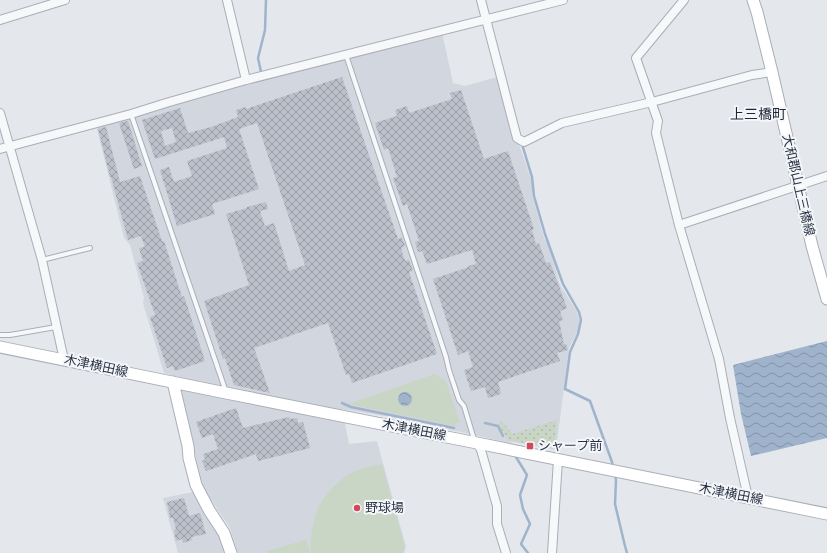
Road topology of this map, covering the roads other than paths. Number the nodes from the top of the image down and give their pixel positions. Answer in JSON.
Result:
{"nodes":[{"id":1,"x":65,"y":0,"type":"edge"},
{"id":2,"x":227,"y":0,"type":"edge"},
{"id":3,"x":480,"y":0,"type":"edge"},
{"id":4,"x":563,"y":0,"type":"edge"},
{"id":5,"x":684,"y":0,"type":"edge"},
{"id":6,"x":753,"y":0,"type":"edge"},
{"id":7,"x":0,"y":20,"type":"edge"},
{"id":8,"x":486,"y":20,"type":"junction"},
{"id":9,"x":346,"y":54,"type":"junction"},
{"id":10,"x":772,"y":72,"type":"junction"},
{"id":11,"x":246,"y":80,"type":"junction"},
{"id":12,"x":652,"y":102,"type":"junction"},
{"id":13,"x":0,"y":114,"type":"edge"},
{"id":14,"x":131,"y":114,"type":"junction"},
{"id":15,"x":10,"y":147,"type":"junction"},
{"id":16,"x":0,"y":149,"type":"edge"},
{"id":17,"x":827,"y":176,"type":"edge"},
{"id":18,"x":798,"y":186,"type":"junction"},
{"id":19,"x":679,"y":225,"type":"junction"},
{"id":20,"x":90,"y":248,"type":"dead end"},
{"id":21,"x":42,"y":260,"type":"junction"},
{"id":22,"x":827,"y":299,"type":"edge"},
{"id":23,"x":57,"y":327,"type":"junction"},
{"id":24,"x":0,"y":335,"type":"edge"},
{"id":25,"x":0,"y":347,"type":"edge"},
{"id":26,"x":64,"y":360,"type":"junction"},
{"id":27,"x":173,"y":382,"type":"junction"},
{"id":28,"x":226,"y":394,"type":"junction"},
{"id":29,"x":477,"y":443,"type":"junction"},
{"id":30,"x":558,"y":460,"type":"junction"},
{"id":31,"x":747,"y":497,"type":"junction"},
{"id":32,"x":827,"y":514,"type":"edge"},
{"id":33,"x":231,"y":553,"type":"edge"},
{"id":34,"x":506,"y":553,"type":"edge"},
{"id":35,"x":552,"y":553,"type":"edge"}],
"edges":[{"from":1,"to":7,"type":"street"},
{"from":2,"to":11,"type":"street"},
{"from":3,"to":8,"type":"street"},
{"from":4,"to":8,"type":"street"},
{"from":5,"to":12,"type":"street"},
{"from":6,"to":10,"type":"main road","name":"大和郡山上三橋線"},
{"from":8,"to":9,"type":"street"},
{"from":8,"to":12,"type":"street"},
{"from":9,"to":11,"type":"street"},
{"from":9,"to":29,"type":"lane"},
{"from":10,"to":12,"type":"street"},
{"from":10,"to":18,"type":"main road","name":"大和郡山上三橋線"},
{"from":11,"to":14,"type":"street"},
{"from":12,"to":19,"type":"street"},
{"from":13,"to":15,"type":"street"},
{"from":14,"to":15,"type":"street"},
{"from":14,"to":28,"type":"lane"},
{"from":15,"to":16,"type":"street"},
{"from":15,"to":21,"type":"street"},
{"from":17,"to":18,"type":"street"},
{"from":18,"to":19,"type":"street"},
{"from":18,"to":22,"type":"main road","name":"大和郡山上三橋線"},
{"from":19,"to":31,"type":"street"},
{"from":20,"to":21,"type":"lane"},
{"from":21,"to":23,"type":"street"},
{"from":23,"to":24,"type":"lane"},
{"from":23,"to":26,"type":"street"},
{"from":25,"to":26,"type":"main road","name":"木津横田線"},
{"from":26,"to":27,"type":"main road","name":"木津横田線"},
{"from":27,"to":28,"type":"main road","name":"木津横田線"},
{"from":27,"to":33,"type":"main road"},
{"from":28,"to":29,"type":"main road","name":"木津横田線"},
{"from":29,"to":30,"type":"main road","name":"木津横田線"},
{"from":29,"to":34,"type":"street"},
{"from":30,"to":31,"type":"main road","name":"木津横田線"},
{"from":30,"to":35,"type":"street"},
{"from":31,"to":32,"type":"main road","name":"木津横田線"}]}
